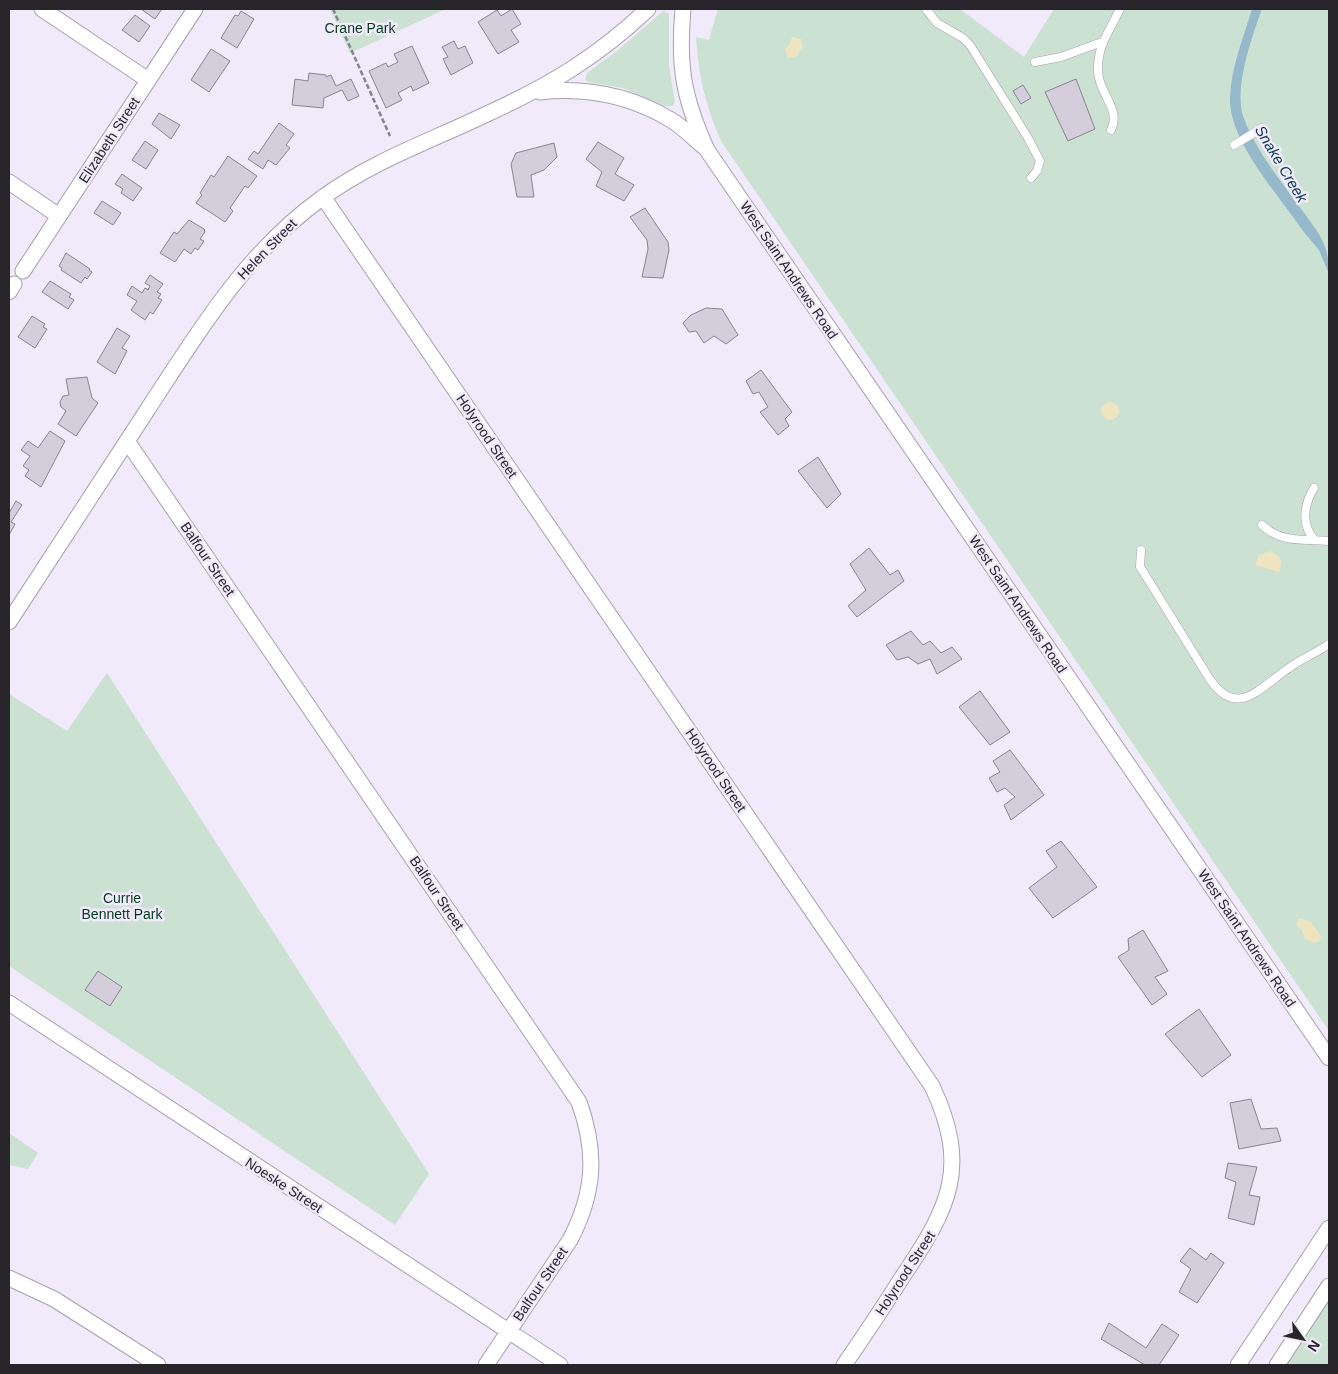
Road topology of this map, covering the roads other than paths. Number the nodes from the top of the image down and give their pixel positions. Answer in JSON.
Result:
{"nodes":[{"id":1,"x":42,"y":9,"type":"edge"},
{"id":2,"x":195,"y":9,"type":"edge"},
{"id":3,"x":648,"y":9,"type":"edge"},
{"id":4,"x":683,"y":9,"type":"edge"},
{"id":5,"x":926,"y":9,"type":"edge"},
{"id":6,"x":1120,"y":9,"type":"edge"},
{"id":7,"x":1102,"y":42,"type":"junction"},
{"id":8,"x":1035,"y":62,"type":"dead end"},
{"id":9,"x":148,"y":80,"type":"junction"},
{"id":10,"x":532,"y":93,"type":"junction"},
{"id":11,"x":1262,"y":128,"type":"dead end"},
{"id":12,"x":1111,"y":130,"type":"dead end"},
{"id":13,"x":1237,"y":143,"type":"dead end"},
{"id":14,"x":707,"y":150,"type":"junction"},
{"id":15,"x":1031,"y":178,"type":"dead end"},
{"id":16,"x":9,"y":182,"type":"edge"},
{"id":17,"x":323,"y":197,"type":"junction"},
{"id":18,"x":59,"y":216,"type":"junction"},
{"id":19,"x":15,"y":282,"type":"edge"},
{"id":20,"x":127,"y":442,"type":"junction"},
{"id":21,"x":1314,"y":488,"type":"dead end"},
{"id":22,"x":1262,"y":525,"type":"dead end"},
{"id":23,"x":1314,"y":539,"type":"junction"},
{"id":24,"x":1329,"y":541,"type":"edge"},
{"id":25,"x":1141,"y":550,"type":"dead end"},
{"id":26,"x":9,"y":622,"type":"edge"},
{"id":27,"x":1329,"y":644,"type":"edge"},
{"id":28,"x":9,"y":1003,"type":"edge"},
{"id":29,"x":1329,"y":1058,"type":"edge"},
{"id":30,"x":1329,"y":1228,"type":"edge"},
{"id":31,"x":9,"y":1278,"type":"edge"},
{"id":32,"x":1329,"y":1286,"type":"edge"},
{"id":33,"x":508,"y":1332,"type":"junction"},
{"id":34,"x":137,"y":1360,"type":"edge"},
{"id":35,"x":158,"y":1365,"type":"edge"},
{"id":36,"x":486,"y":1365,"type":"edge"},
{"id":37,"x":560,"y":1365,"type":"edge"},
{"id":38,"x":844,"y":1365,"type":"edge"},
{"id":39,"x":1238,"y":1365,"type":"edge"},
{"id":40,"x":1277,"y":1365,"type":"edge"}],
"edges":[{"from":1,"to":9,"type":"street"},
{"from":2,"to":9,"type":"street","name":"Elizabeth Street"},
{"from":3,"to":10,"type":"street","name":"Helen Street"},
{"from":4,"to":14,"type":"street","name":"West Saint Andrews Road"},
{"from":5,"to":15,"type":"lane"},
{"from":6,"to":7,"type":"lane"},
{"from":7,"to":8,"type":"lane"},
{"from":7,"to":12,"type":"lane"},
{"from":9,"to":18,"type":"street","name":"Elizabeth Street"},
{"from":10,"to":14,"type":"street","name":"West Saint Andrews Road"},
{"from":10,"to":17,"type":"street","name":"Helen Street"},
{"from":11,"to":13,"type":"lane"},
{"from":14,"to":29,"type":"street","name":"West Saint Andrews Road"},
{"from":16,"to":18,"type":"street"},
{"from":17,"to":20,"type":"street","name":"Helen Street"},
{"from":17,"to":38,"type":"street","name":"Holyrood Street"},
{"from":18,"to":19,"type":"street","name":"Elizabeth Street"},
{"from":20,"to":26,"type":"street","name":"Helen Street"},
{"from":20,"to":33,"type":"street","name":"Balfour Street"},
{"from":21,"to":23,"type":"lane"},
{"from":22,"to":23,"type":"lane"},
{"from":23,"to":24,"type":"lane"},
{"from":25,"to":27,"type":"lane"},
{"from":28,"to":33,"type":"street","name":"Noeske Street"},
{"from":30,"to":39,"type":"street"},
{"from":31,"to":34,"type":"street"},
{"from":32,"to":40,"type":"street"},
{"from":33,"to":36,"type":"street","name":"Balfour Street"},
{"from":33,"to":37,"type":"street","name":"Noeske Street"},
{"from":34,"to":35,"type":"street"}]}
